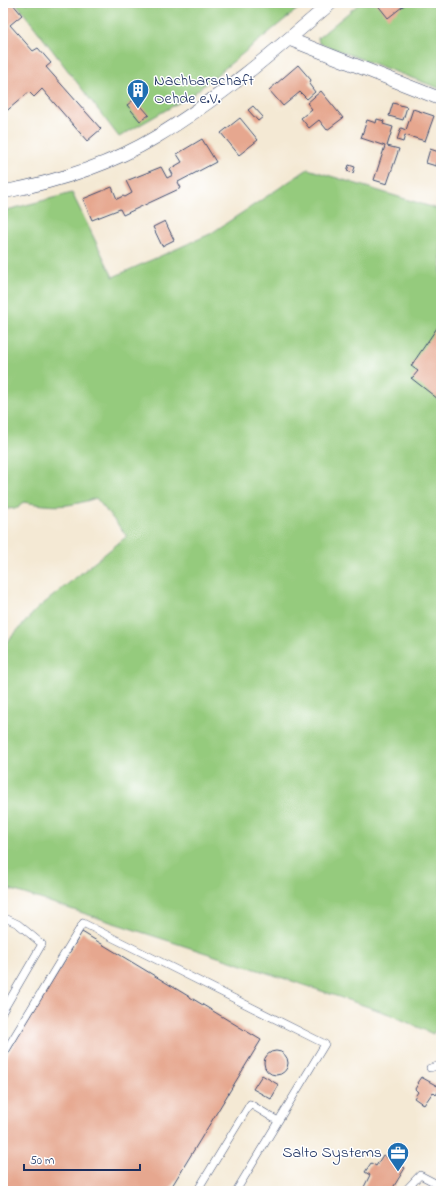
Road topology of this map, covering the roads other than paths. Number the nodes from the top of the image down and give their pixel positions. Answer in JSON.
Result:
{"nodes":[{"id":1,"x":331,"y":3,"type":"edge"},
{"id":2,"x":289,"y":39,"type":"junction"},
{"id":3,"x":441,"y":99,"type":"edge"},
{"id":4,"x":3,"y":192,"type":"edge"},
{"id":5,"x":3,"y":917,"type":"edge"},
{"id":6,"x":3,"y":1009,"type":"edge"},
{"id":7,"x":3,"y":1055,"type":"edge"},
{"id":8,"x":441,"y":1065,"type":"edge"},
{"id":9,"x":430,"y":1068,"type":"dead end"},
{"id":10,"x":278,"y":1121,"type":"junction"},
{"id":11,"x":441,"y":1186,"type":"edge"},
{"id":12,"x":197,"y":1191,"type":"edge"},
{"id":13,"x":236,"y":1191,"type":"edge"},
{"id":14,"x":405,"y":1191,"type":"edge"}],
"edges":[{"from":1,"to":2,"type":"street"},
{"from":2,"to":3,"type":"street"},
{"from":2,"to":4,"type":"street"},
{"from":5,"to":6,"type":"lane"},
{"from":7,"to":10,"type":"lane"},
{"from":8,"to":9,"type":"lane"},
{"from":10,"to":12,"type":"lane"},
{"from":10,"to":13,"type":"lane"},
{"from":11,"to":14,"type":"lane"}]}
